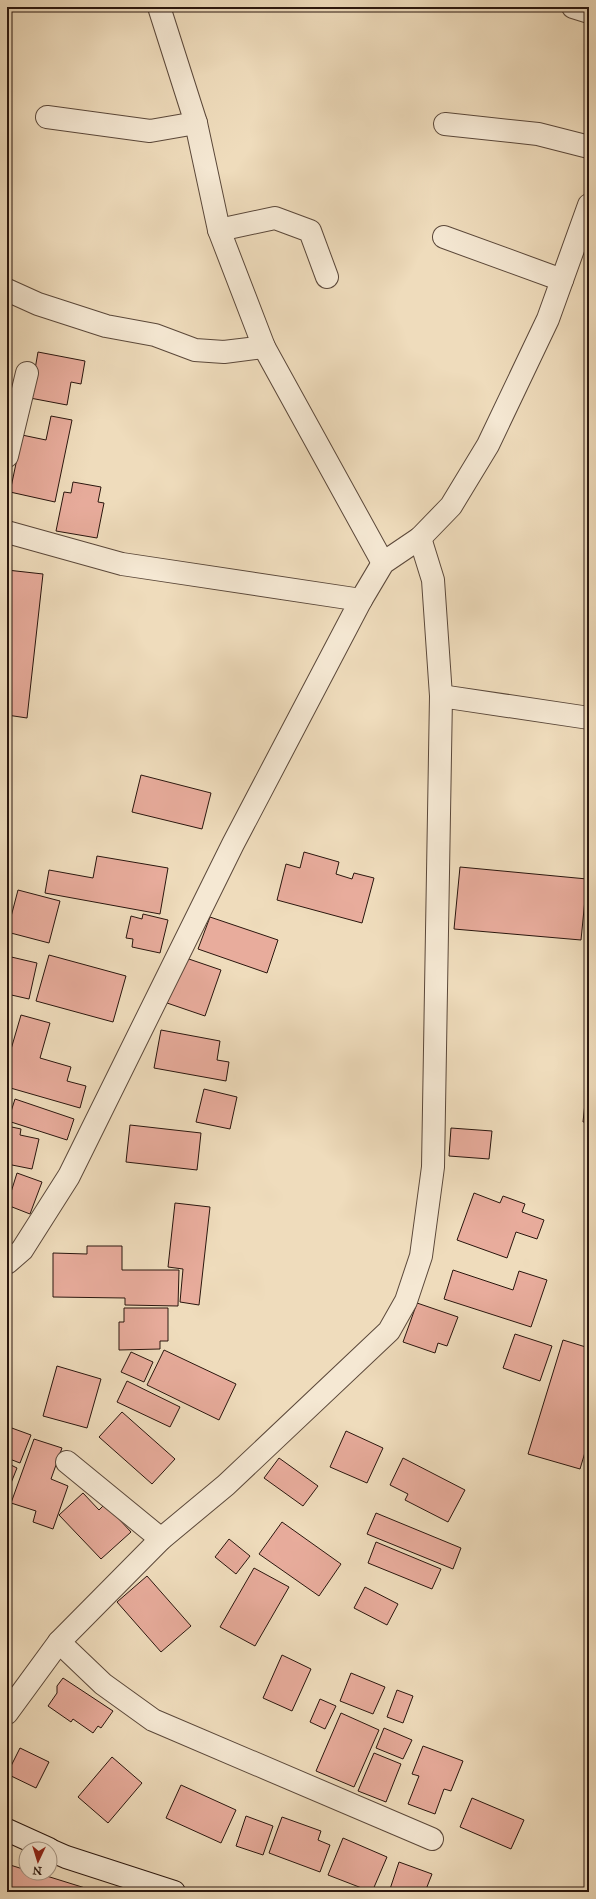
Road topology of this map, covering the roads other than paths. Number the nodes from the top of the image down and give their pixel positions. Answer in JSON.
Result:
{"nodes":[{"id":1,"x":159,"y":7,"type":"edge"},
{"id":2,"x":574,"y":7,"type":"edge"},
{"id":3,"x":589,"y":12,"type":"edge"},
{"id":4,"x":47,"y":117,"type":"dead end"},
{"id":5,"x":196,"y":123,"type":"junction"},
{"id":6,"x":445,"y":124,"type":"dead end"},
{"id":7,"x":589,"y":147,"type":"edge"},
{"id":8,"x":589,"y":205,"type":"edge"},
{"id":9,"x":219,"y":230,"type":"junction"},
{"id":10,"x":444,"y":237,"type":"dead end"},
{"id":11,"x":327,"y":277,"type":"dead end"},
{"id":12,"x":562,"y":280,"type":"junction"},
{"id":13,"x":7,"y":290,"type":"edge"},
{"id":14,"x":264,"y":347,"type":"junction"},
{"id":15,"x":27,"y":373,"type":"dead end"},
{"id":16,"x":7,"y":456,"type":"edge"},
{"id":17,"x":7,"y":532,"type":"edge"},
{"id":18,"x":420,"y":538,"type":"junction"},
{"id":19,"x":382,"y":563,"type":"junction"},
{"id":20,"x":361,"y":600,"type":"junction"},
{"id":21,"x":441,"y":696,"type":"junction"},
{"id":22,"x":589,"y":718,"type":"edge"},
{"id":23,"x":7,"y":1263,"type":"edge"},
{"id":24,"x":67,"y":1462,"type":"dead end"},
{"id":25,"x":161,"y":1539,"type":"junction"},
{"id":26,"x":59,"y":1642,"type":"junction"},
{"id":27,"x":7,"y":1713,"type":"edge"},
{"id":28,"x":7,"y":1830,"type":"edge"},
{"id":29,"x":432,"y":1839,"type":"dead end"},
{"id":30,"x":31,"y":1841,"type":"edge"},
{"id":31,"x":58,"y":1853,"type":"edge"},
{"id":32,"x":174,"y":1892,"type":"edge"}],
"edges":[{"from":1,"to":5,"type":"street"},
{"from":2,"to":3,"type":"street"},
{"from":4,"to":5,"type":"street"},
{"from":5,"to":9,"type":"street"},
{"from":6,"to":7,"type":"street"},
{"from":8,"to":12,"type":"street"},
{"from":9,"to":11,"type":"street"},
{"from":9,"to":14,"type":"street"},
{"from":10,"to":12,"type":"street"},
{"from":12,"to":18,"type":"street"},
{"from":13,"to":14,"type":"street"},
{"from":14,"to":19,"type":"street"},
{"from":15,"to":16,"type":"street"},
{"from":17,"to":20,"type":"street"},
{"from":18,"to":19,"type":"street"},
{"from":18,"to":21,"type":"street"},
{"from":19,"to":20,"type":"street"},
{"from":20,"to":23,"type":"street"},
{"from":21,"to":22,"type":"street"},
{"from":21,"to":25,"type":"street"},
{"from":24,"to":25,"type":"street"},
{"from":25,"to":26,"type":"street"},
{"from":26,"to":27,"type":"street"},
{"from":26,"to":29,"type":"street"},
{"from":28,"to":30,"type":"street"},
{"from":31,"to":32,"type":"street"}]}
